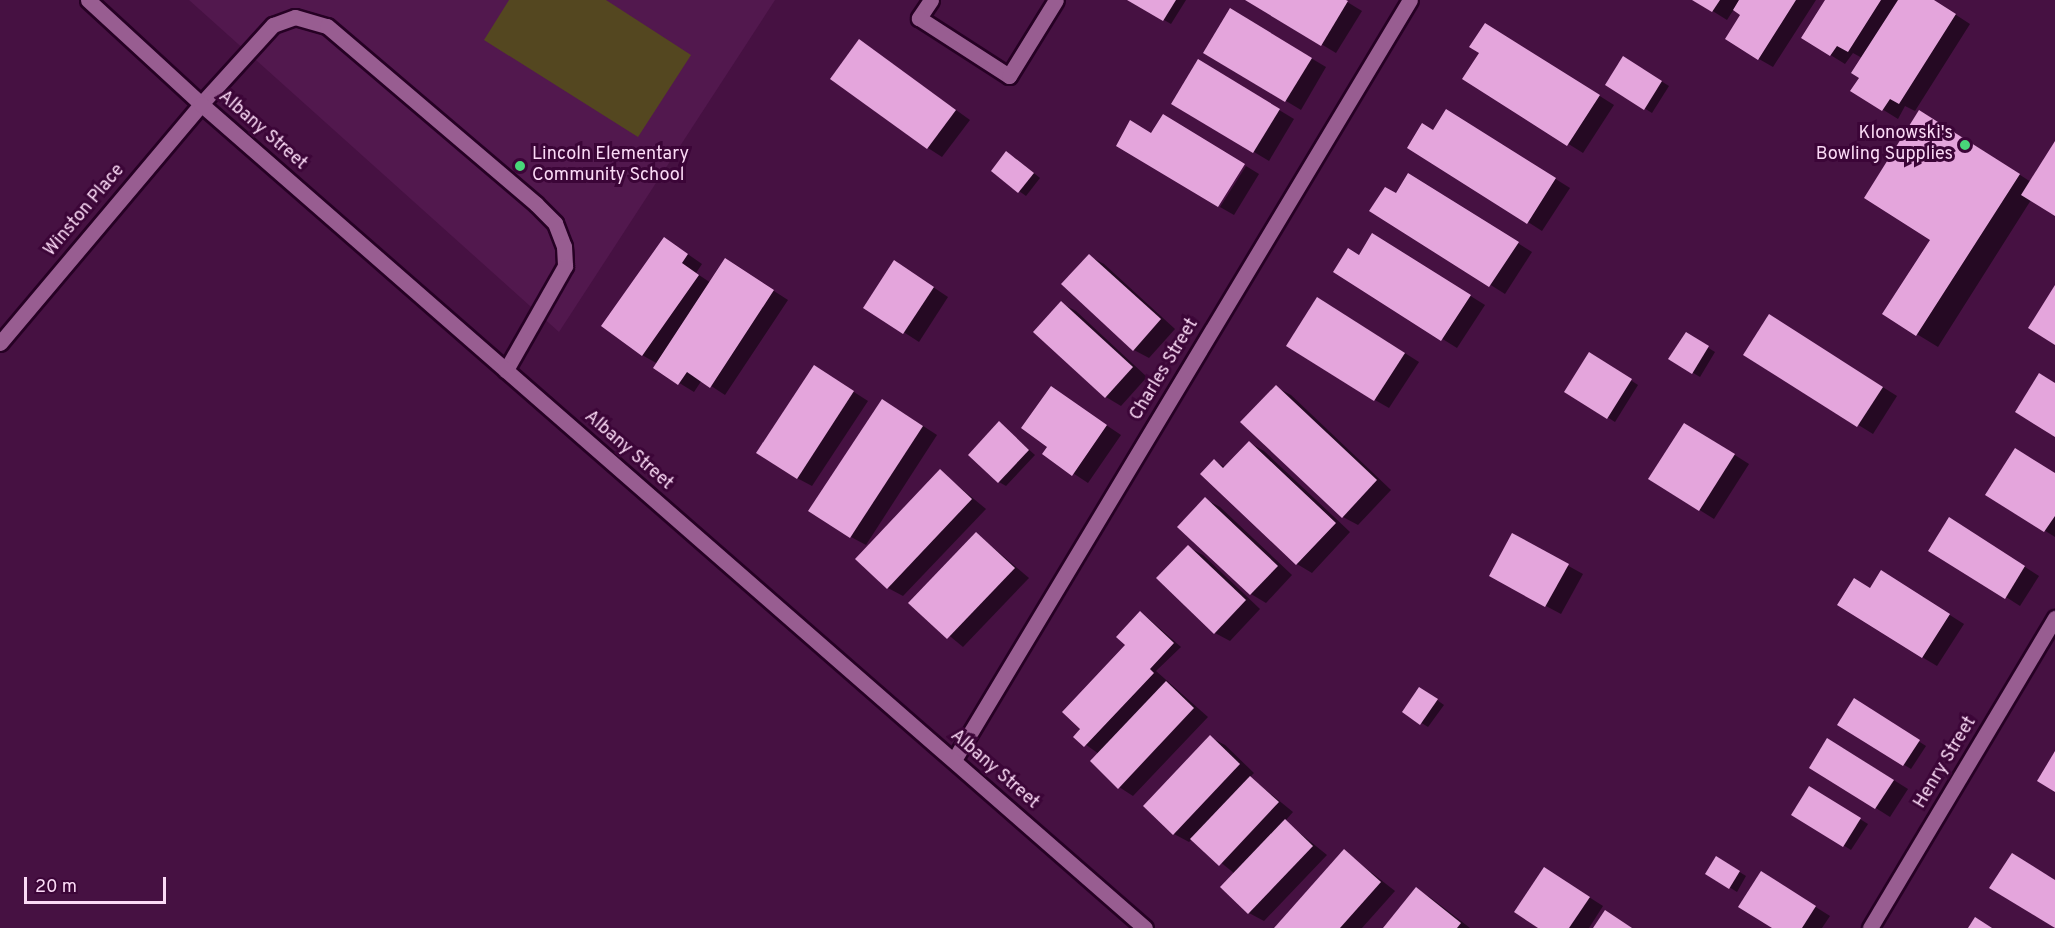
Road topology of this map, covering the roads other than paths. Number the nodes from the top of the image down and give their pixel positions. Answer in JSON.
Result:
{"nodes":[{"id":1,"x":88,"y":0,"type":"edge"},
{"id":2,"x":931,"y":0,"type":"edge"},
{"id":3,"x":1056,"y":0,"type":"edge"},
{"id":4,"x":1410,"y":0,"type":"edge"},
{"id":5,"x":201,"y":104,"type":"junction"},
{"id":6,"x":0,"y":344,"type":"edge"},
{"id":7,"x":506,"y":370,"type":"junction"},
{"id":8,"x":2055,"y":618,"type":"edge"},
{"id":9,"x":954,"y":760,"type":"junction"},
{"id":10,"x":1145,"y":928,"type":"edge"},
{"id":11,"x":1870,"y":928,"type":"edge"}],
"edges":[{"from":1,"to":5,"type":"street","name":"Albany Street"},
{"from":2,"to":3,"type":"street"},
{"from":4,"to":9,"type":"street","name":"Charles Street"},
{"from":5,"to":6,"type":"street","name":"Winston Place"},
{"from":5,"to":7,"type":"street","name":"Albany Street"},
{"from":5,"to":7,"type":"street","name":"Winston Place"},
{"from":7,"to":9,"type":"street","name":"Albany Street"},
{"from":8,"to":11,"type":"street","name":"Henry Street"},
{"from":9,"to":10,"type":"street","name":"Albany Street"}]}
